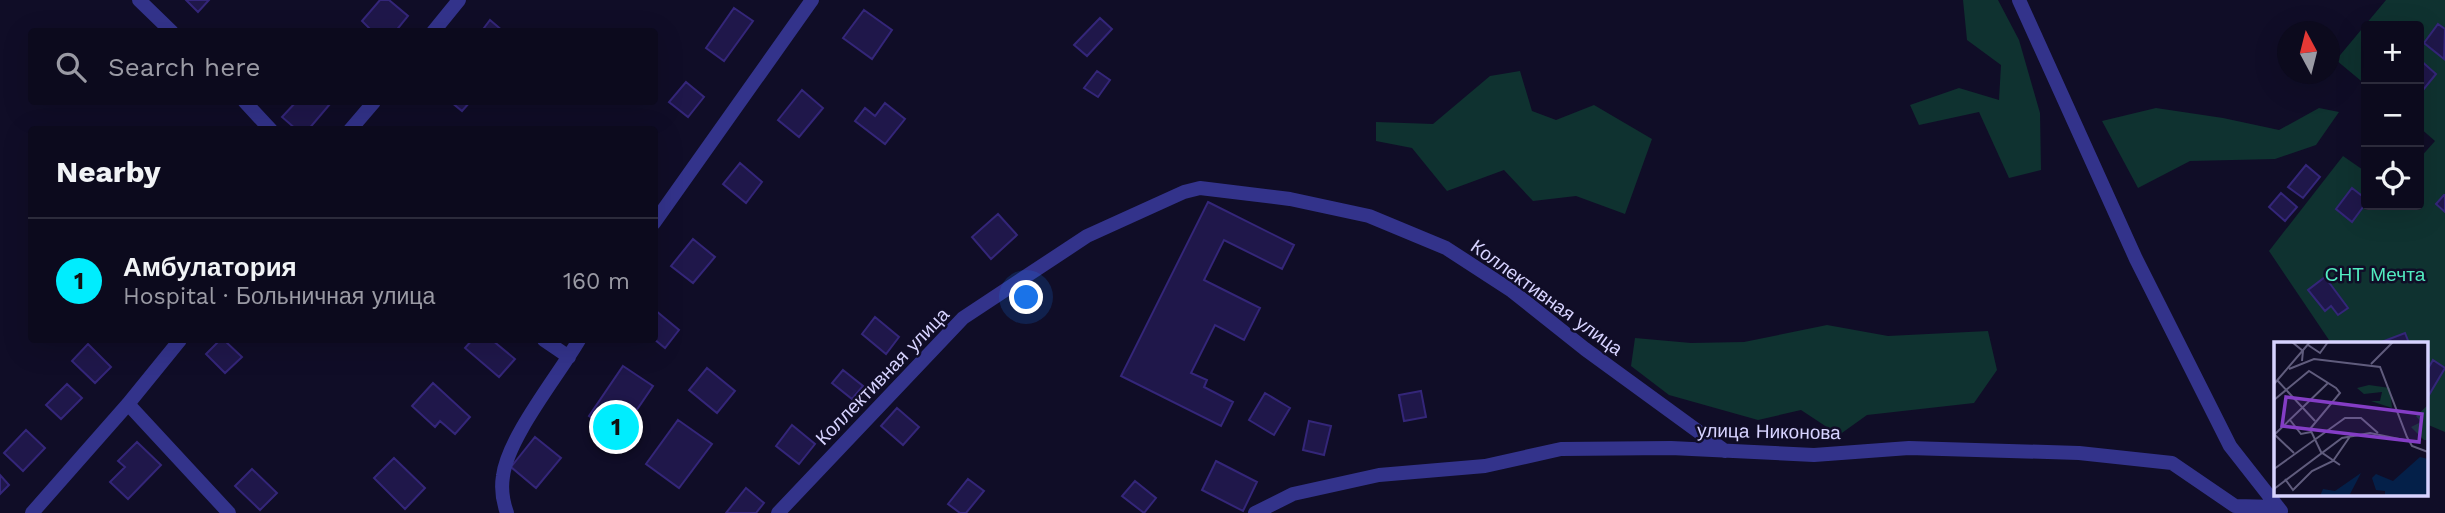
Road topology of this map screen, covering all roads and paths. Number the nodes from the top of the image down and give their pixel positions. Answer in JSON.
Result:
{"nodes":[{"id":1,"x":139,"y":0,"type":"edge"},
{"id":2,"x":459,"y":0,"type":"edge"},
{"id":3,"x":812,"y":0,"type":"edge"},
{"id":4,"x":2019,"y":0,"type":"edge"},
{"id":5,"x":168,"y":28,"type":"edge"},
{"id":6,"x":436,"y":28,"type":"edge"},
{"id":7,"x":248,"y":105,"type":"edge"},
{"id":8,"x":371,"y":105,"type":"edge"},
{"id":9,"x":267,"y":126,"type":"edge"},
{"id":10,"x":353,"y":126,"type":"edge"},
{"id":11,"x":658,"y":217,"type":"edge"},
{"id":12,"x":178,"y":343,"type":"edge"},
{"id":13,"x":548,"y":343,"type":"edge"},
{"id":14,"x":577,"y":343,"type":"edge"},
{"id":15,"x":569,"y":357,"type":"junction"},
{"id":16,"x":128,"y":404,"type":"junction"},
{"id":17,"x":1725,"y":451,"type":"junction"},
{"id":18,"x":2280,"y":510,"type":"edge"},
{"id":19,"x":32,"y":513,"type":"edge"},
{"id":20,"x":229,"y":513,"type":"edge"},
{"id":21,"x":507,"y":513,"type":"edge"},
{"id":22,"x":778,"y":513,"type":"edge"},
{"id":23,"x":1255,"y":513,"type":"edge"}],
"edges":[{"from":1,"to":5,"type":"street"},
{"from":2,"to":6,"type":"street"},
{"from":3,"to":11,"type":"street"},
{"from":4,"to":18,"type":"street"},
{"from":7,"to":9,"type":"street"},
{"from":8,"to":10,"type":"street"},
{"from":12,"to":16,"type":"street"},
{"from":13,"to":15,"type":"street"},
{"from":14,"to":15,"type":"street"},
{"from":15,"to":21,"type":"street"},
{"from":16,"to":19,"type":"street"},
{"from":16,"to":20,"type":"street"},
{"from":17,"to":18,"type":"street","name":"улица Никонова"},
{"from":17,"to":22,"type":"street","name":"Коллективная улица"},
{"from":17,"to":23,"type":"street","name":"улица Никонова"}]}
